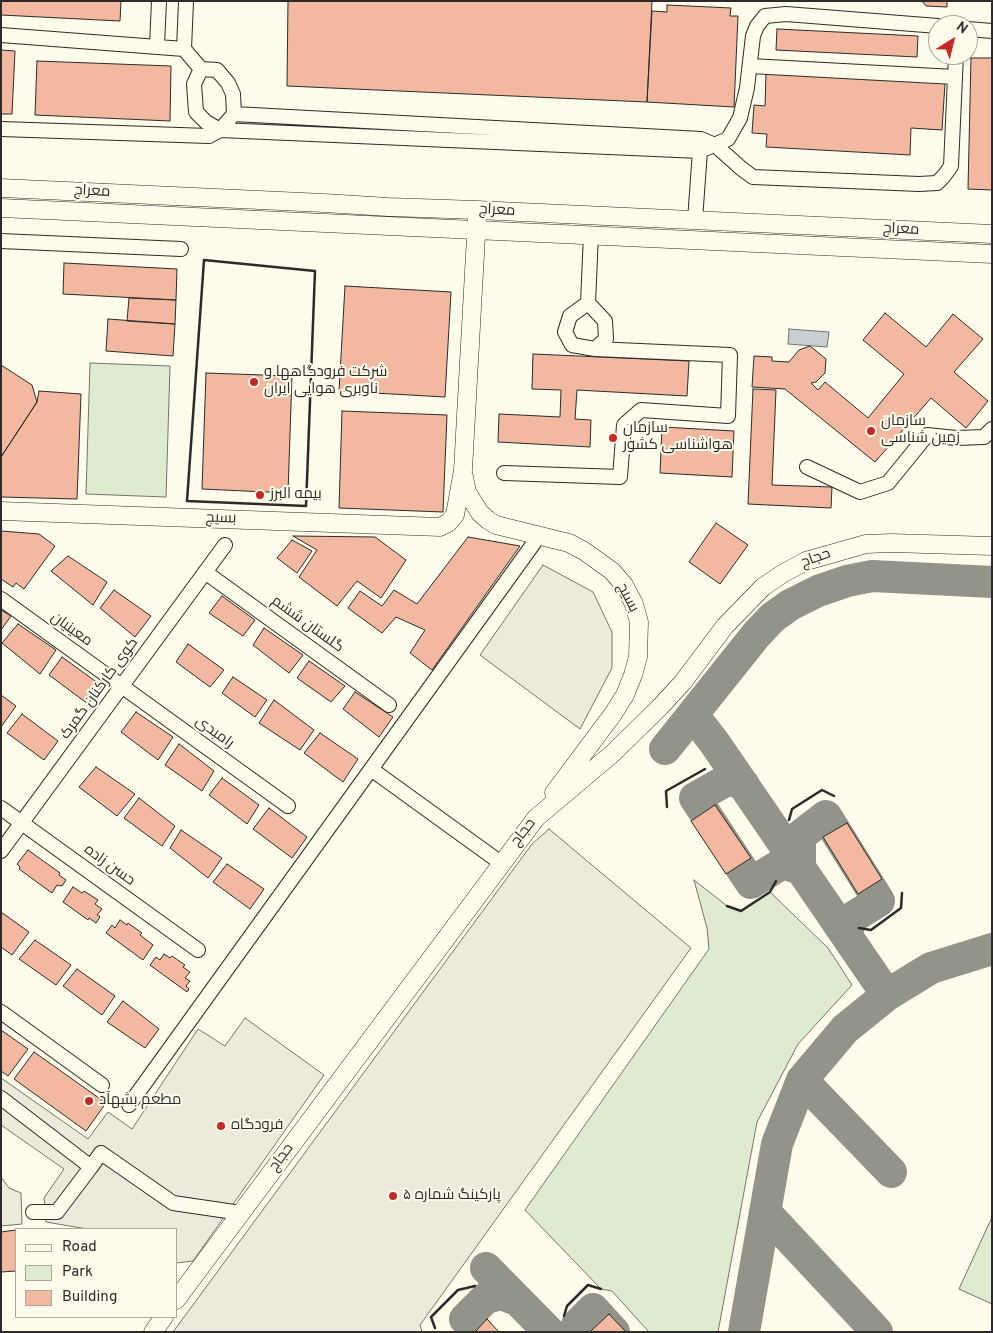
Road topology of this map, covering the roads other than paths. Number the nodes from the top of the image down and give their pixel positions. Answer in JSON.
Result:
{"nodes":[{"id":1,"x":159,"y":1,"type":"edge"},
{"id":2,"x":186,"y":1,"type":"edge"},
{"id":3,"x":928,"y":25,"type":"edge"},
{"id":4,"x":978,"y":30,"type":"edge"},
{"id":5,"x":992,"y":31,"type":"edge"},
{"id":6,"x":1,"y":35,"type":"edge"},
{"id":7,"x":157,"y":46,"type":"junction"},
{"id":8,"x":184,"y":49,"type":"junction"},
{"id":9,"x":956,"y":65,"type":"edge"},
{"id":10,"x":750,"y":66,"type":"junction"},
{"id":11,"x":201,"y":69,"type":"junction"},
{"id":12,"x":955,"y":77,"type":"junction"},
{"id":13,"x":234,"y":114,"type":"junction"},
{"id":14,"x":1,"y":128,"type":"edge"},
{"id":15,"x":220,"y":130,"type":"junction"},
{"id":16,"x":715,"y":145,"type":"junction"},
{"id":17,"x":700,"y":151,"type":"junction"},
{"id":18,"x":1,"y":188,"type":"edge"},
{"id":19,"x":1,"y":208,"type":"edge"},
{"id":20,"x":477,"y":210,"type":"junction"},
{"id":21,"x":695,"y":220,"type":"junction"},
{"id":22,"x":476,"y":229,"type":"junction"},
{"id":23,"x":591,"y":234,"type":"junction"},
{"id":24,"x":992,"y":234,"type":"edge"},
{"id":25,"x":694,"y":238,"type":"junction"},
{"id":26,"x":1,"y":241,"type":"edge"},
{"id":27,"x":181,"y":249,"type":"dead end"},
{"id":28,"x":992,"y":254,"type":"edge"},
{"id":29,"x":588,"y":303,"type":"junction"},
{"id":30,"x":595,"y":349,"type":"junction"},
{"id":31,"x":992,"y":428,"type":"edge"},
{"id":32,"x":807,"y":467,"type":"dead end"},
{"id":33,"x":463,"y":470,"type":"junction"},
{"id":34,"x":504,"y":473,"type":"dead end"},
{"id":35,"x":1,"y":511,"type":"edge"},
{"id":36,"x":539,"y":536,"type":"junction"},
{"id":37,"x":225,"y":545,"type":"dead end"},
{"id":38,"x":992,"y":546,"type":"edge"},
{"id":39,"x":205,"y":572,"type":"junction"},
{"id":40,"x":1,"y":599,"type":"edge"},
{"id":41,"x":122,"y":687,"type":"junction"},
{"id":42,"x":389,"y":704,"type":"dead end"},
{"id":43,"x":371,"y":770,"type":"junction"},
{"id":44,"x":288,"y":806,"type":"dead end"},
{"id":45,"x":1,"y":808,"type":"edge"},
{"id":46,"x":536,"y":818,"type":"junction"},
{"id":47,"x":22,"y":823,"type":"junction"},
{"id":48,"x":1,"y":851,"type":"edge"},
{"id":49,"x":502,"y":863,"type":"junction"},
{"id":50,"x":198,"y":950,"type":"dead end"},
{"id":51,"x":1,"y":1012,"type":"edge"},
{"id":52,"x":102,"y":1085,"type":"dead end"},
{"id":53,"x":1,"y":1098,"type":"edge"},
{"id":54,"x":129,"y":1105,"type":"dead end"},
{"id":55,"x":91,"y":1167,"type":"junction"},
{"id":56,"x":33,"y":1212,"type":"dead end"},
{"id":57,"x":242,"y":1213,"type":"junction"},
{"id":58,"x":178,"y":1297,"type":"edge"},
{"id":59,"x":163,"y":1318,"type":"edge"},
{"id":60,"x":153,"y":1332,"type":"edge"}],
"edges":[{"from":1,"to":7,"type":"street"},
{"from":2,"to":8,"type":"street"},
{"from":3,"to":10,"type":"street"},
{"from":4,"to":5,"type":"street"},
{"from":6,"to":7,"type":"street"},
{"from":7,"to":8,"type":"street"},
{"from":8,"to":11,"type":"street"},
{"from":9,"to":12,"type":"street"},
{"from":10,"to":12,"type":"street"},
{"from":10,"to":16,"type":"street"},
{"from":11,"to":13,"type":"street"},
{"from":11,"to":15,"type":"street"},
{"from":12,"to":16,"type":"street"},
{"from":13,"to":15,"type":"street"},
{"from":13,"to":16,"type":"street"},
{"from":14,"to":15,"type":"street"},
{"from":15,"to":17,"type":"street"},
{"from":16,"to":17,"type":"street"},
{"from":17,"to":21,"type":"street"},
{"from":18,"to":20,"type":"main road","name":"معراج"},
{"from":19,"to":22,"type":"main road","name":"معراج"},
{"from":20,"to":21,"type":"main road","name":"معراج"},
{"from":20,"to":22,"type":"main road"},
{"from":21,"to":24,"type":"main road","name":"معراج"},
{"from":21,"to":25,"type":"main road"},
{"from":22,"to":23,"type":"main road","name":"معراج"},
{"from":22,"to":33,"type":"main road"},
{"from":23,"to":25,"type":"main road","name":"معراج"},
{"from":23,"to":29,"type":"street"},
{"from":25,"to":28,"type":"main road","name":"معراج"},
{"from":26,"to":27,"type":"street"},
{"from":29,"to":30,"type":"street"},
{"from":29,"to":30,"type":"street"},
{"from":30,"to":34,"type":"street"},
{"from":31,"to":32,"type":"street"},
{"from":33,"to":35,"type":"main road","name":"بسیج"},
{"from":33,"to":36,"type":"main road","name":"بسیج"},
{"from":36,"to":43,"type":"street"},
{"from":36,"to":46,"type":"main road","name":"بسیج"},
{"from":37,"to":39,"type":"street","name":"کوی کارکنان گمرک"},
{"from":38,"to":46,"type":"main road","name":"حجاج"},
{"from":39,"to":41,"type":"street","name":"کوی کارکنان گمرک"},
{"from":39,"to":42,"type":"street","name":"گلستان ششم"},
{"from":40,"to":41,"type":"street","name":"معینیان"},
{"from":41,"to":44,"type":"street","name":"رامبدی"},
{"from":41,"to":47,"type":"street","name":"کوی کارکنان گمرک"},
{"from":43,"to":49,"type":"street"},
{"from":43,"to":54,"type":"street"},
{"from":45,"to":47,"type":"street","name":"حسن زاده"},
{"from":46,"to":49,"type":"main road","name":"حجاج"},
{"from":47,"to":48,"type":"street","name":"کوی کارکنان گمرک"},
{"from":47,"to":50,"type":"street","name":"حسن زاده"},
{"from":49,"to":57,"type":"main road","name":"حجاج"},
{"from":51,"to":52,"type":"street"},
{"from":53,"to":55,"type":"street"},
{"from":55,"to":56,"type":"street"},
{"from":55,"to":57,"type":"street"},
{"from":57,"to":58,"type":"main road","name":"حجاج"},
{"from":59,"to":60,"type":"main road"}]}
